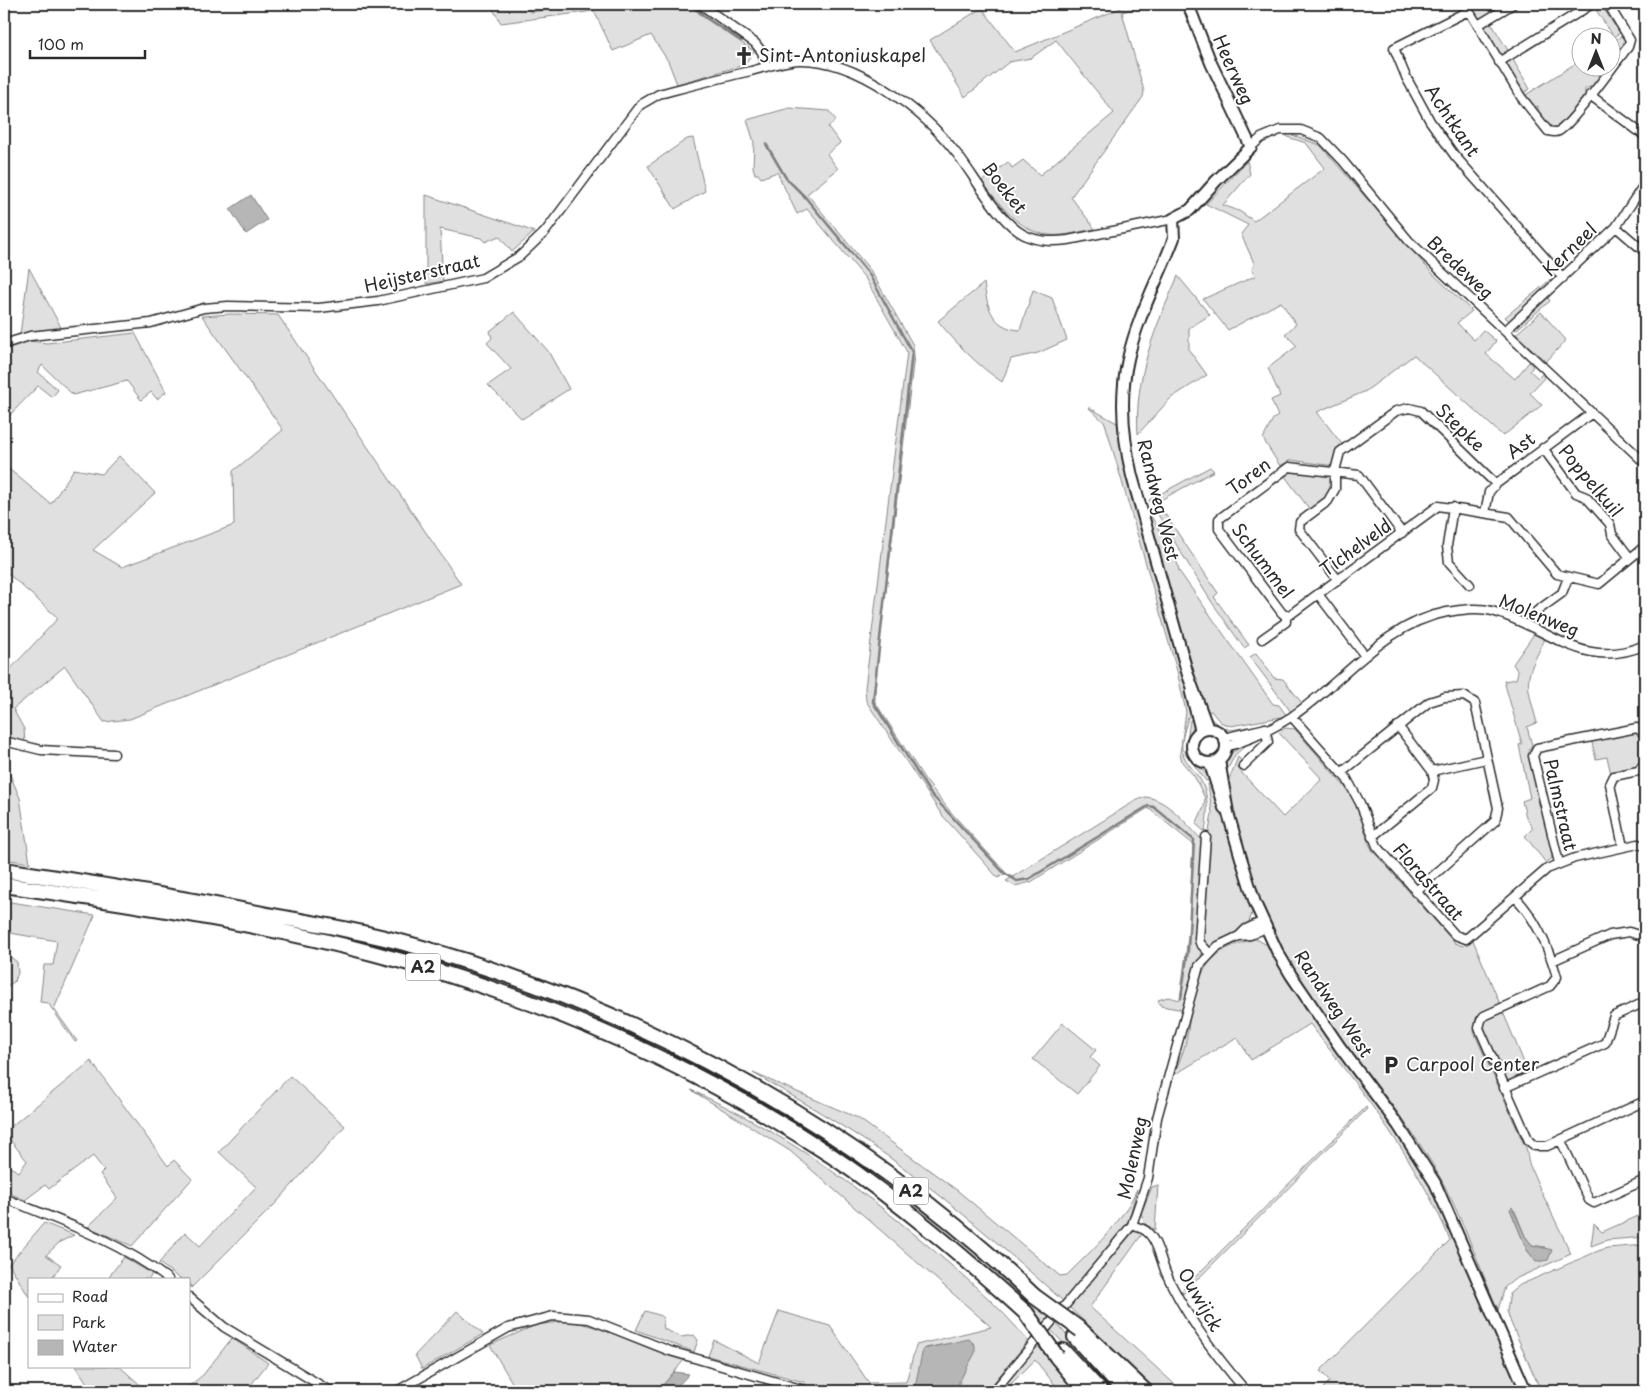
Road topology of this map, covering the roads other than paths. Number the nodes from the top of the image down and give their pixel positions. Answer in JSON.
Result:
{"nodes":[{"id":1,"x":700,"y":4,"type":"edge"},
{"id":2,"x":1188,"y":4,"type":"edge"},
{"id":3,"x":1513,"y":4,"type":"edge"},
{"id":4,"x":1592,"y":4,"type":"edge"},
{"id":5,"x":1608,"y":4,"type":"edge"},
{"id":6,"x":1478,"y":25,"type":"junction"},
{"id":7,"x":1500,"y":62,"type":"junction"},
{"id":8,"x":766,"y":67,"type":"junction"},
{"id":9,"x":1590,"y":95,"type":"junction"},
{"id":10,"x":1645,"y":136,"type":"edge"},
{"id":11,"x":1251,"y":147,"type":"junction"},
{"id":12,"x":1645,"y":183,"type":"edge"},
{"id":13,"x":1173,"y":219,"type":"junction"},
{"id":14,"x":1616,"y":227,"type":"junction"},
{"id":15,"x":1645,"y":252,"type":"edge"},
{"id":16,"x":1563,"y":278,"type":"junction"},
{"id":17,"x":1505,"y":331,"type":"junction"},
{"id":18,"x":4,"y":344,"type":"edge"},
{"id":19,"x":1592,"y":413,"type":"junction"},
{"id":20,"x":1543,"y":448,"type":"junction"},
{"id":21,"x":1645,"y":463,"type":"edge"},
{"id":22,"x":1334,"y":471,"type":"junction"},
{"id":23,"x":1496,"y":484,"type":"junction"},
{"id":24,"x":1453,"y":507,"type":"junction"},
{"id":25,"x":1485,"y":514,"type":"junction"},
{"id":26,"x":1217,"y":523,"type":"joint"},
{"id":27,"x":1402,"y":533,"type":"junction"},
{"id":28,"x":1645,"y":546,"type":"edge"},
{"id":29,"x":1630,"y":558,"type":"junction"},
{"id":30,"x":1568,"y":578,"type":"junction"},
{"id":31,"x":1338,"y":580,"type":"junction"},
{"id":32,"x":1470,"y":585,"type":"dead end"},
{"id":33,"x":1318,"y":594,"type":"junction"},
{"id":34,"x":1537,"y":611,"type":"dead end"},
{"id":35,"x":1286,"y":616,"type":"junction"},
{"id":36,"x":1262,"y":639,"type":"dead end"},
{"id":37,"x":1645,"y":645,"type":"edge"},
{"id":38,"x":1365,"y":656,"type":"junction"},
{"id":39,"x":1292,"y":717,"type":"junction"},
{"id":40,"x":1398,"y":726,"type":"junction"},
{"id":41,"x":1204,"y":730,"type":"junction"},
{"id":42,"x":1265,"y":730,"type":"junction"},
{"id":43,"x":1645,"y":734,"type":"edge"},
{"id":44,"x":4,"y":740,"type":"edge"},
{"id":45,"x":1225,"y":742,"type":"junction"},
{"id":46,"x":114,"y":754,"type":"dead end"},
{"id":47,"x":1486,"y":759,"type":"junction"},
{"id":48,"x":1214,"y":762,"type":"junction"},
{"id":49,"x":1645,"y":763,"type":"edge"},
{"id":50,"x":1243,"y":766,"type":"dead end"},
{"id":51,"x":1432,"y":771,"type":"junction"},
{"id":52,"x":1341,"y":772,"type":"junction"},
{"id":53,"x":1206,"y":837,"type":"dead end"},
{"id":54,"x":1372,"y":837,"type":"junction"},
{"id":55,"x":1645,"y":846,"type":"edge"},
{"id":56,"x":1623,"y":847,"type":"junction"},
{"id":57,"x":1559,"y":863,"type":"junction"},
{"id":58,"x":4,"y":870,"type":"edge"},
{"id":59,"x":4,"y":885,"type":"edge"},
{"id":60,"x":1415,"y":892,"type":"junction"},
{"id":61,"x":1516,"y":898,"type":"junction"},
{"id":62,"x":1265,"y":925,"type":"junction"},
{"id":63,"x":1645,"y":937,"type":"edge"},
{"id":64,"x":1210,"y":954,"type":"junction"},
{"id":65,"x":1552,"y":962,"type":"junction"},
{"id":66,"x":1645,"y":1002,"type":"edge"},
{"id":67,"x":1504,"y":1088,"type":"junction"},
{"id":68,"x":1645,"y":1101,"type":"edge"},
{"id":69,"x":1561,"y":1141,"type":"junction"},
{"id":70,"x":1645,"y":1180,"type":"edge"},
{"id":71,"x":4,"y":1198,"type":"edge"},
{"id":72,"x":1132,"y":1225,"type":"junction"},
{"id":73,"x":167,"y":1278,"type":"edge"},
{"id":74,"x":190,"y":1298,"type":"edge"},
{"id":75,"x":1078,"y":1333,"type":"junction"},
{"id":76,"x":1060,"y":1354,"type":"junction"},
{"id":77,"x":330,"y":1391,"type":"edge"},
{"id":78,"x":397,"y":1391,"type":"edge"},
{"id":79,"x":808,"y":1391,"type":"edge"},
{"id":80,"x":994,"y":1391,"type":"edge"},
{"id":81,"x":1085,"y":1391,"type":"edge"},
{"id":82,"x":1100,"y":1391,"type":"edge"},
{"id":83,"x":1124,"y":1391,"type":"edge"},
{"id":84,"x":1145,"y":1391,"type":"edge"},
{"id":85,"x":1246,"y":1391,"type":"edge"},
{"id":86,"x":1526,"y":1391,"type":"edge"}],
"edges":[{"from":1,"to":8,"type":"street"},
{"from":2,"to":11,"type":"street","name":"Heerweg"},
{"from":3,"to":6,"type":"street"},
{"from":4,"to":7,"type":"street"},
{"from":5,"to":9,"type":"street"},
{"from":6,"to":7,"type":"street"},
{"from":6,"to":16,"type":"street","name":"Achtkant"},
{"from":7,"to":9,"type":"street"},
{"from":8,"to":13,"type":"street","name":"Boeket"},
{"from":8,"to":18,"type":"street","name":"Heijsterstraat"},
{"from":9,"to":10,"type":"street"},
{"from":11,"to":13,"type":"street","name":"Boeket"},
{"from":11,"to":17,"type":"street","name":"Bredeweg"},
{"from":12,"to":14,"type":"street","name":"Kerneel"},
{"from":13,"to":41,"type":"street","name":"Randweg West"},
{"from":14,"to":15,"type":"street"},
{"from":14,"to":16,"type":"street","name":"Kerneel"},
{"from":16,"to":17,"type":"street","name":"Kerneel"},
{"from":17,"to":19,"type":"street","name":"Bredeweg"},
{"from":19,"to":20,"type":"street","name":"Ast"},
{"from":19,"to":21,"type":"street","name":"Bredeweg"},
{"from":20,"to":23,"type":"street","name":"Ast"},
{"from":20,"to":29,"type":"street","name":"Poppelkuil"},
{"from":22,"to":23,"type":"street","name":"Stepke"},
{"from":22,"to":26,"type":"street","name":"Toren"},
{"from":22,"to":27,"type":"street","name":"Toren"},
{"from":22,"to":31,"type":"street"},
{"from":23,"to":25,"type":"street","name":"Ast"},
{"from":24,"to":25,"type":"street","name":"Tichelveld"},
{"from":24,"to":27,"type":"street","name":"Tichelveld"},
{"from":24,"to":32,"type":"street"},
{"from":25,"to":30,"type":"street","name":"Tichelveld"},
{"from":26,"to":35,"type":"street","name":"Schummel"},
{"from":27,"to":31,"type":"street","name":"Tichelveld"},
{"from":28,"to":29,"type":"street","name":"Tichelveld"},
{"from":29,"to":30,"type":"street","name":"Tichelveld"},
{"from":30,"to":34,"type":"street"},
{"from":31,"to":33,"type":"street","name":"Tichelveld"},
{"from":33,"to":35,"type":"street","name":"Schummel"},
{"from":33,"to":38,"type":"street","name":"Tichelveld"},
{"from":35,"to":36,"type":"street","name":"Schummel"},
{"from":37,"to":38,"type":"street","name":"Molenweg"},
{"from":38,"to":39,"type":"street","name":"Molenweg"},
{"from":39,"to":42,"type":"street","name":"Molenweg"},
{"from":39,"to":52,"type":"street","name":"Florastraat"},
{"from":40,"to":47,"type":"street"},
{"from":40,"to":51,"type":"street"},
{"from":40,"to":52,"type":"street"},
{"from":41,"to":45,"type":"street"},
{"from":41,"to":48,"type":"street"},
{"from":42,"to":45,"type":"street","name":"Molenweg"},
{"from":42,"to":50,"type":"street"},
{"from":43,"to":57,"type":"street","name":"Palmstraat"},
{"from":44,"to":46,"type":"street"},
{"from":45,"to":48,"type":"street"},
{"from":47,"to":51,"type":"street"},
{"from":47,"to":60,"type":"street"},
{"from":48,"to":62,"type":"street","name":"Randweg West"},
{"from":49,"to":56,"type":"street"},
{"from":51,"to":54,"type":"street"},
{"from":52,"to":54,"type":"street","name":"Florastraat"},
{"from":53,"to":64,"type":"street"},
{"from":54,"to":60,"type":"street","name":"Florastraat"},
{"from":55,"to":56,"type":"street","name":"Florastraat"},
{"from":56,"to":57,"type":"street","name":"Florastraat"},
{"from":57,"to":61,"type":"street","name":"Florastraat"},
{"from":58,"to":75,"type":"highway","number":"A2","bridge":true},
{"from":59,"to":76,"type":"highway","number":"A2","bridge":true},
{"from":60,"to":61,"type":"street","name":"Florastraat"},
{"from":61,"to":65,"type":"street"},
{"from":62,"to":64,"type":"street","name":"Molenweg"},
{"from":62,"to":86,"type":"street","name":"Randweg West"},
{"from":63,"to":65,"type":"street"},
{"from":64,"to":72,"type":"street","name":"Molenweg"},
{"from":65,"to":67,"type":"street"},
{"from":66,"to":67,"type":"street"},
{"from":67,"to":69,"type":"street"},
{"from":68,"to":69,"type":"street"},
{"from":69,"to":70,"type":"street"},
{"from":71,"to":73,"type":"street"},
{"from":72,"to":80,"type":"street","name":"Molenweg"},
{"from":72,"to":85,"type":"street","name":"Ouwijck"},
{"from":74,"to":77,"type":"street"},
{"from":75,"to":83,"type":"highway","number":"A2"},
{"from":75,"to":84,"type":"highway","number":"A2"},
{"from":76,"to":81,"type":"highway","number":"A2"},
{"from":76,"to":82,"type":"highway","number":"A2"},
{"from":78,"to":79,"type":"street"}]}
